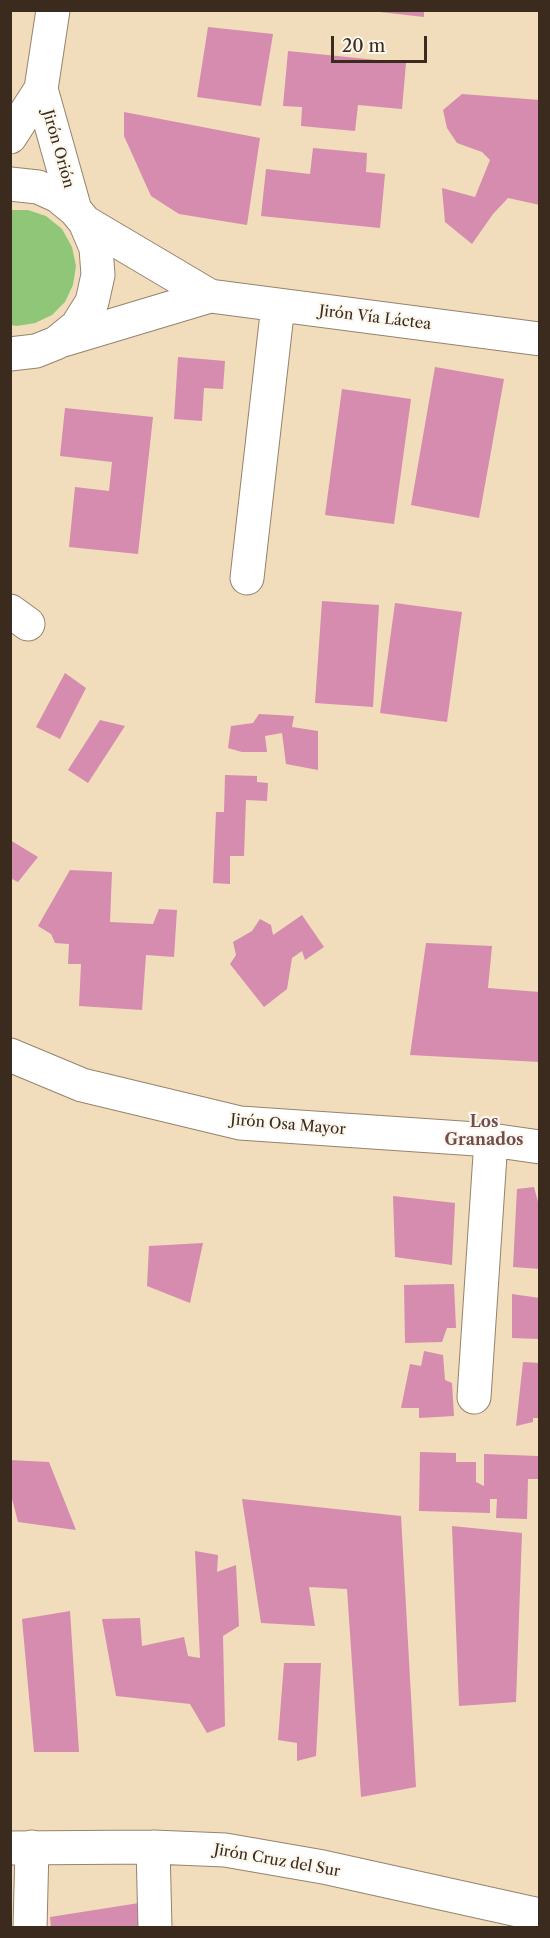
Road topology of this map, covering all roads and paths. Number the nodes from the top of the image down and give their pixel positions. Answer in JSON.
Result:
{"nodes":[{"id":1,"x":53,"y":10,"type":"edge"},
{"id":2,"x":41,"y":89,"type":"junction"},
{"id":3,"x":10,"y":137,"type":"edge"},
{"id":4,"x":10,"y":184,"type":"edge"},
{"id":5,"x":80,"y":216,"type":"junction"},
{"id":6,"x":210,"y":296,"type":"junction"},
{"id":7,"x":278,"y":305,"type":"junction"},
{"id":8,"x":540,"y":339,"type":"edge"},
{"id":9,"x":56,"y":343,"type":"junction"},
{"id":10,"x":10,"y":354,"type":"edge"},
{"id":11,"x":247,"y":578,"type":"dead end"},
{"id":12,"x":10,"y":1055,"type":"edge"},
{"id":13,"x":491,"y":1140,"type":"junction"},
{"id":14,"x":540,"y":1147,"type":"edge"},
{"id":15,"x":474,"y":1397,"type":"dead end"},
{"id":16,"x":153,"y":1847,"type":"junction"},
{"id":17,"x":21,"y":1848,"type":"edge"},
{"id":18,"x":540,"y":1915,"type":"edge"},
{"id":19,"x":30,"y":1928,"type":"edge"},
{"id":20,"x":155,"y":1928,"type":"edge"}],
"edges":[{"from":1,"to":2,"type":"street","name":"Jirón Orión"},
{"from":2,"to":3,"type":"street","name":"Jirón Orión"},
{"from":2,"to":5,"type":"street","name":"Jirón Orión"},
{"from":4,"to":5,"type":"street","name":"Jirón Vía Láctea"},
{"from":5,"to":6,"type":"street","name":"Jirón Vía Láctea"},
{"from":5,"to":9,"type":"street","name":"Jirón Orión"},
{"from":6,"to":7,"type":"street","name":"Jirón Vía Láctea"},
{"from":6,"to":9,"type":"street","name":"Jirón Vía Láctea"},
{"from":7,"to":8,"type":"street","name":"Jirón Vía Láctea"},
{"from":7,"to":11,"type":"street"},
{"from":9,"to":10,"type":"street","name":"Jirón Vía Láctea"},
{"from":12,"to":13,"type":"street","name":"Jirón Osa Mayor"},
{"from":13,"to":14,"type":"street","name":"Jirón Osa Mayor"},
{"from":13,"to":15,"type":"street"},
{"from":16,"to":17,"type":"street","name":"Jirón Cruz del Sur"},
{"from":16,"to":18,"type":"street","name":"Jirón Cruz del Sur"},
{"from":16,"to":20,"type":"street"},
{"from":17,"to":19,"type":"street"}]}
